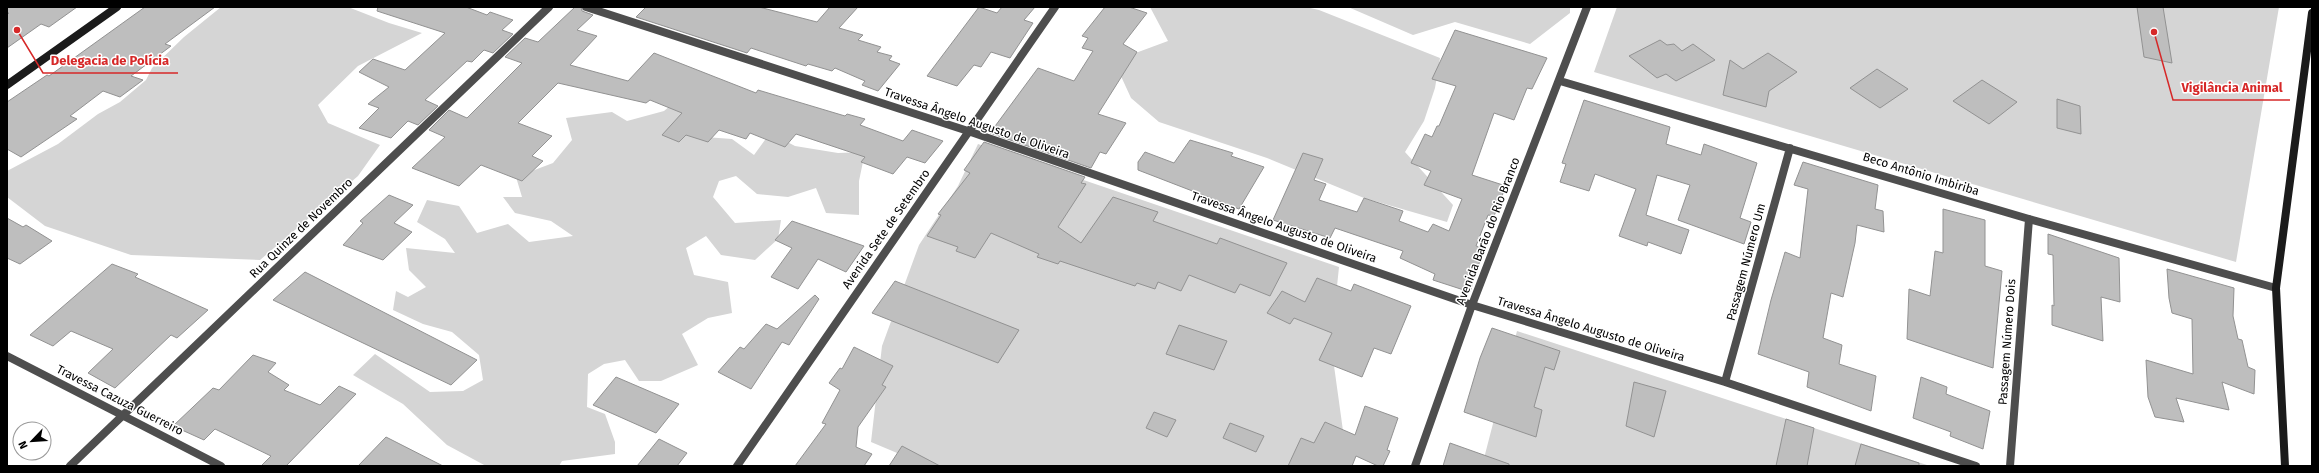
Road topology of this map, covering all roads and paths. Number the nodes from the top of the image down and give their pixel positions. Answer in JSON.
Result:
{"nodes":[{"id":1,"x":117,"y":7,"type":"edge"},
{"id":2,"x":549,"y":7,"type":"edge"},
{"id":3,"x":586,"y":7,"type":"edge"},
{"id":4,"x":1055,"y":7,"type":"edge"},
{"id":5,"x":1587,"y":7,"type":"edge"},
{"id":6,"x":2312,"y":13,"type":"edge"},
{"id":7,"x":1560,"y":81,"type":"junction"},
{"id":8,"x":7,"y":85,"type":"edge"},
{"id":9,"x":968,"y":131,"type":"junction"},
{"id":10,"x":1790,"y":148,"type":"junction"},
{"id":11,"x":2029,"y":219,"type":"junction"},
{"id":12,"x":2276,"y":288,"type":"junction"},
{"id":13,"x":1472,"y":305,"type":"junction"},
{"id":14,"x":7,"y":356,"type":"edge"},
{"id":15,"x":1725,"y":382,"type":"junction"},
{"id":16,"x":123,"y":415,"type":"junction"},
{"id":17,"x":70,"y":466,"type":"edge"},
{"id":18,"x":221,"y":466,"type":"edge"},
{"id":19,"x":738,"y":466,"type":"edge"},
{"id":20,"x":1415,"y":466,"type":"edge"},
{"id":21,"x":1976,"y":466,"type":"edge"},
{"id":22,"x":2010,"y":466,"type":"edge"},
{"id":23,"x":2285,"y":466,"type":"edge"}],
"edges":[{"from":1,"to":8,"type":"street"},
{"from":2,"to":16,"type":"street","name":"Rua Quinze de Novembro"},
{"from":3,"to":9,"type":"street","name":"Travessa Ângelo Augusto de Oliveira"},
{"from":4,"to":9,"type":"street","name":"Avenida Sete de Setembro"},
{"from":5,"to":7,"type":"street","name":"Avenida Barão do Rio Branco"},
{"from":6,"to":12,"type":"street"},
{"from":7,"to":10,"type":"street","name":"Beco Antônio Imbiriba"},
{"from":7,"to":13,"type":"street","name":"Avenida Barão do Rio Branco"},
{"from":9,"to":13,"type":"street","name":"Travessa Ângelo Augusto de Oliveira"},
{"from":9,"to":19,"type":"street","name":"Avenida Sete de Setembro"},
{"from":10,"to":11,"type":"street","name":"Beco Antônio Imbiriba"},
{"from":10,"to":15,"type":"street","name":"Passagem Número Um"},
{"from":11,"to":12,"type":"street","name":"Beco Antônio Imbiriba"},
{"from":11,"to":22,"type":"street","name":"Passagem Número Dois"},
{"from":12,"to":23,"type":"street"},
{"from":13,"to":15,"type":"street","name":"Travessa Ângelo Augusto de Oliveira"},
{"from":13,"to":20,"type":"street","name":"Avenida Barão do Rio Branco"},
{"from":14,"to":16,"type":"street","name":"Travessa Cazuza Guerreiro"},
{"from":15,"to":21,"type":"street","name":"Travessa Ângelo Augusto de Oliveira"},
{"from":16,"to":17,"type":"street","name":"Rua Quinze de Novembro"},
{"from":16,"to":18,"type":"street","name":"Travessa Cazuza Guerreiro"}]}
